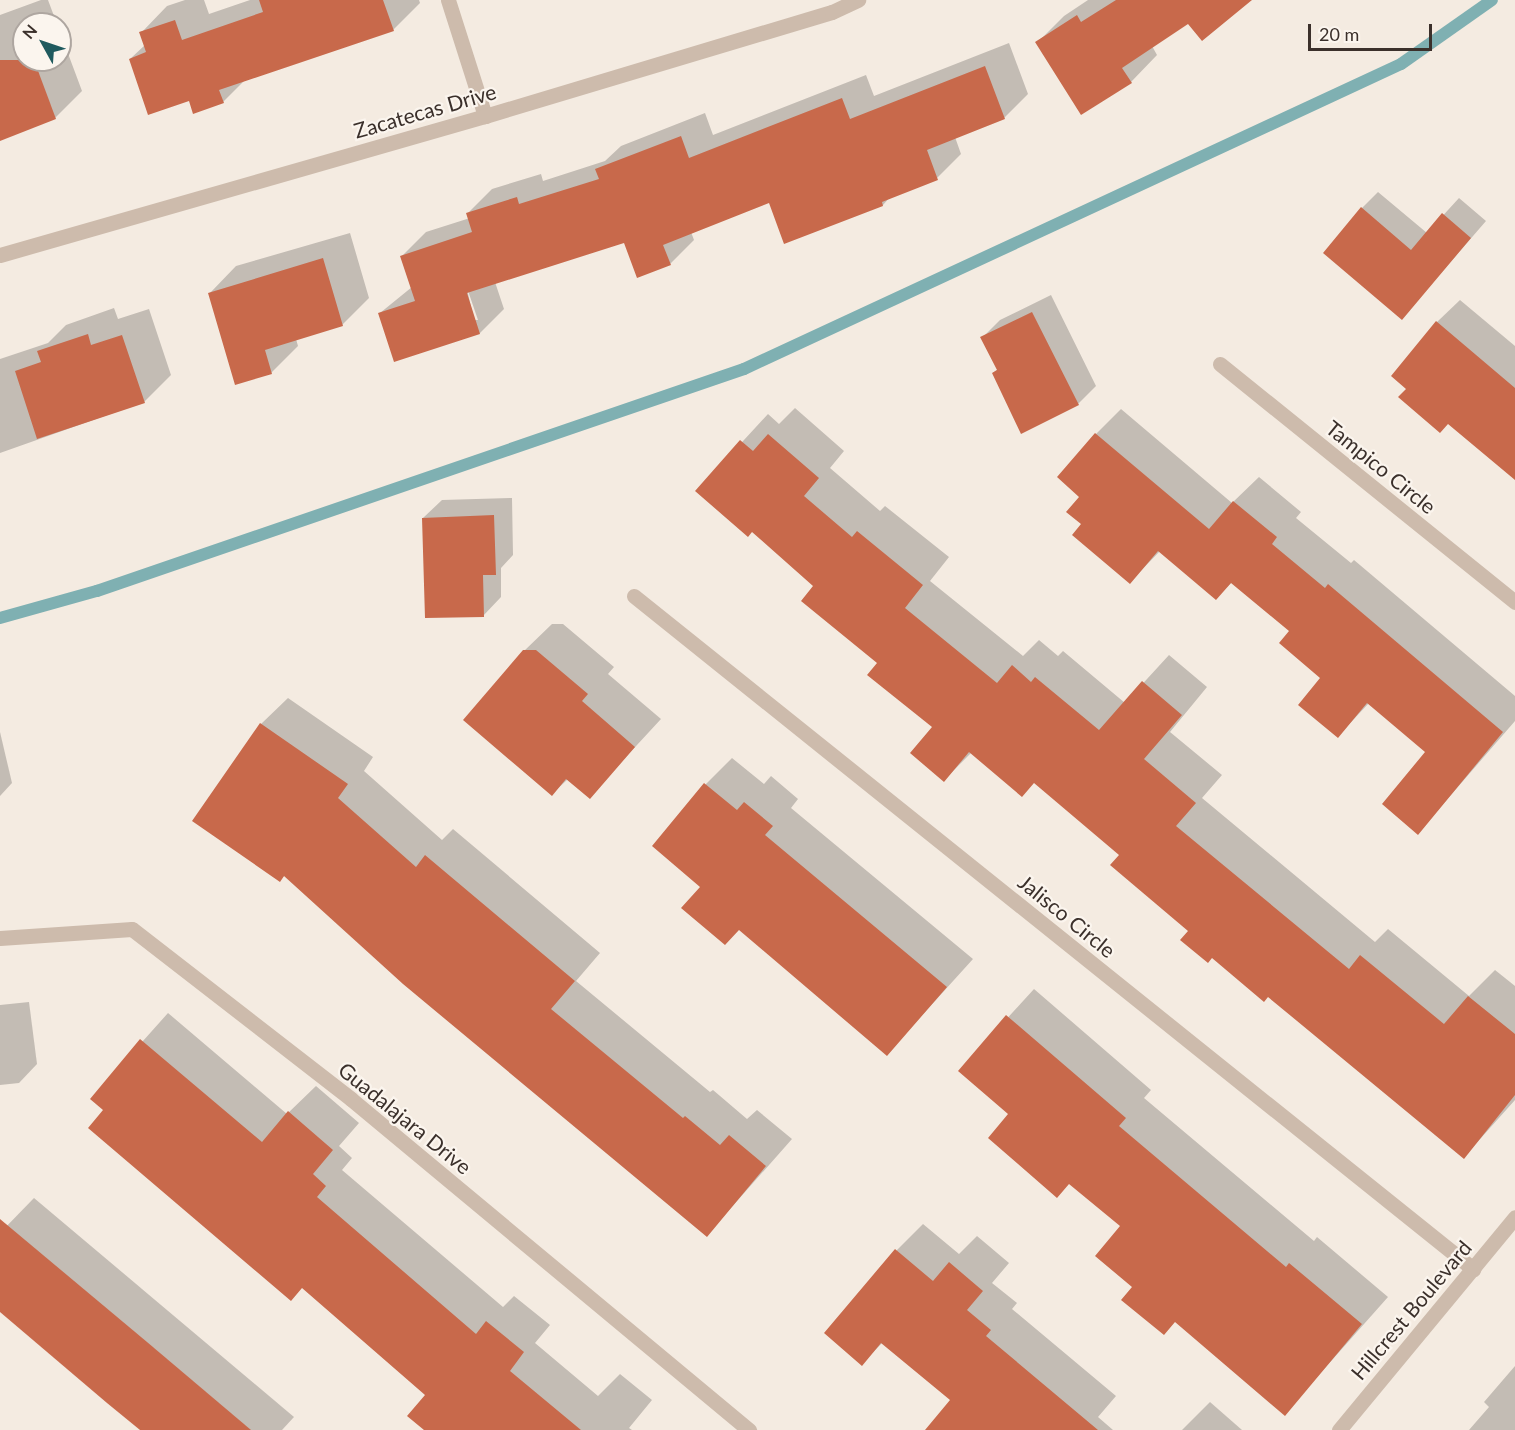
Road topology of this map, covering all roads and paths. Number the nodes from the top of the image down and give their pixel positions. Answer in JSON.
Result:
{"nodes":[{"id":1,"x":448,"y":0,"type":"edge"},
{"id":2,"x":858,"y":0,"type":"edge"},
{"id":3,"x":485,"y":116,"type":"junction"},
{"id":4,"x":0,"y":255,"type":"edge"},
{"id":5,"x":1220,"y":364,"type":"dead end"},
{"id":6,"x":634,"y":596,"type":"dead end"},
{"id":7,"x":1515,"y":602,"type":"edge"},
{"id":8,"x":0,"y":938,"type":"edge"},
{"id":9,"x":1515,"y":1217,"type":"edge"},
{"id":10,"x":1473,"y":1269,"type":"junction"},
{"id":11,"x":749,"y":1430,"type":"edge"},
{"id":12,"x":1339,"y":1430,"type":"edge"}],
"edges":[{"from":1,"to":3,"type":"street"},
{"from":2,"to":3,"type":"street","name":"Zacatecas Drive"},
{"from":3,"to":4,"type":"street","name":"Zacatecas Drive"},
{"from":5,"to":7,"type":"street","name":"Tampico Circle"},
{"from":6,"to":10,"type":"street","name":"Jalisco Circle"},
{"from":8,"to":11,"type":"street","name":"Guadalajara Drive"},
{"from":9,"to":10,"type":"street","name":"Hillcrest Boulevard"},
{"from":10,"to":12,"type":"street","name":"Hillcrest Boulevard"}]}
